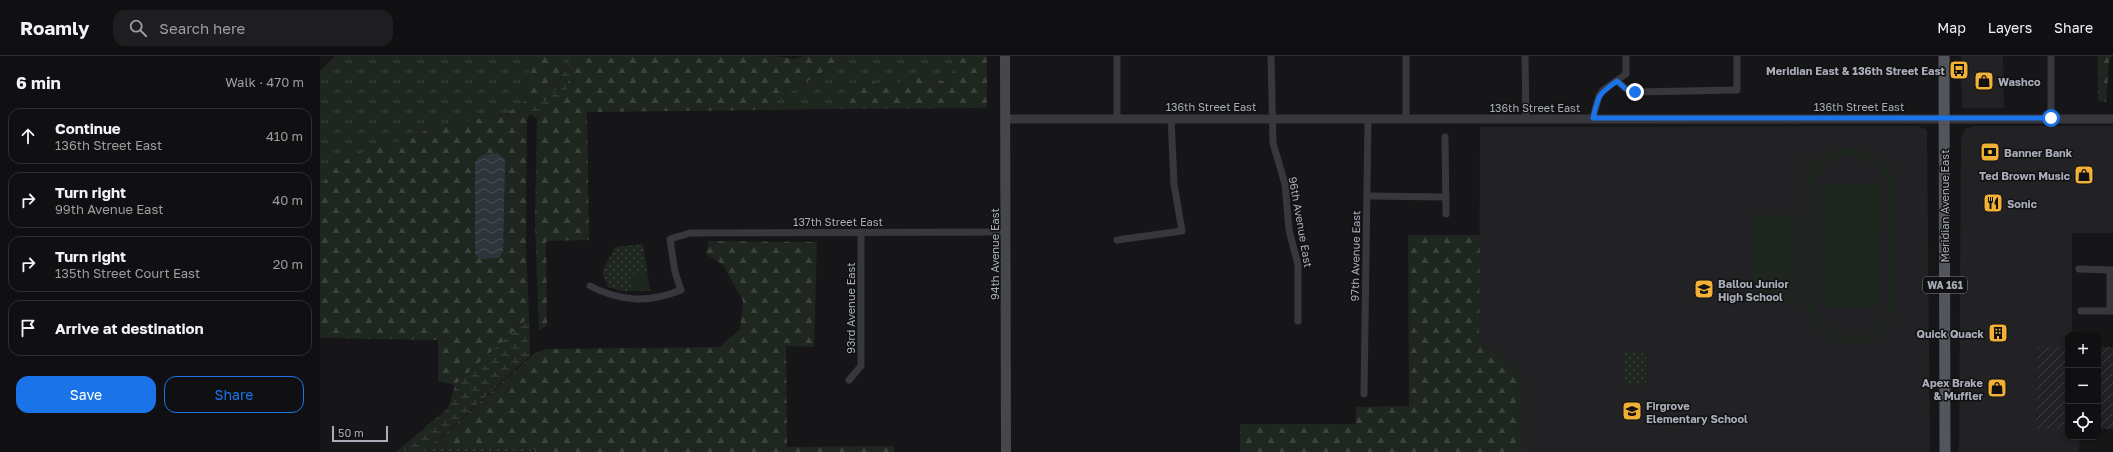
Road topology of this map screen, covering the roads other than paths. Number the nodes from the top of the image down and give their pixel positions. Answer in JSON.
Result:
{"nodes":[{"id":1,"x":1005,"y":56,"type":"edge"},
{"id":2,"x":1116,"y":56,"type":"edge"},
{"id":3,"x":1271,"y":56,"type":"edge"},
{"id":4,"x":1406,"y":56,"type":"edge"},
{"id":5,"x":1525,"y":56,"type":"edge"},
{"id":6,"x":1626,"y":56,"type":"edge"},
{"id":7,"x":1737,"y":56,"type":"edge"},
{"id":8,"x":1944,"y":56,"type":"edge"},
{"id":9,"x":2051,"y":56,"type":"edge"},
{"id":10,"x":1617,"y":81,"type":"junction"},
{"id":11,"x":1117,"y":118,"type":"junction"},
{"id":12,"x":1171,"y":118,"type":"junction"},
{"id":13,"x":1526,"y":118,"type":"junction"},
{"id":14,"x":1593,"y":118,"type":"junction"},
{"id":15,"x":1944,"y":118,"type":"junction"},
{"id":16,"x":2051,"y":118,"type":"junction"},
{"id":17,"x":1005,"y":119,"type":"junction"},
{"id":18,"x":1272,"y":119,"type":"junction"},
{"id":19,"x":1368,"y":119,"type":"junction"},
{"id":20,"x":1406,"y":119,"type":"junction"},
{"id":21,"x":2113,"y":119,"type":"edge"},
{"id":22,"x":1445,"y":137,"type":"dead end"},
{"id":23,"x":1367,"y":196,"type":"junction"},
{"id":24,"x":1446,"y":197,"type":"junction"},
{"id":25,"x":1446,"y":214,"type":"dead end"},
{"id":26,"x":861,"y":232,"type":"junction"},
{"id":27,"x":1006,"y":232,"type":"junction"},
{"id":28,"x":1117,"y":240,"type":"dead end"},
{"id":29,"x":2079,"y":269,"type":"dead end"},
{"id":30,"x":2112,"y":270,"type":"edge"},
{"id":31,"x":590,"y":286,"type":"dead end"},
{"id":32,"x":2081,"y":311,"type":"dead end"},
{"id":33,"x":2112,"y":312,"type":"edge"},
{"id":34,"x":1298,"y":321,"type":"dead end"},
{"id":35,"x":849,"y":380,"type":"dead end"},
{"id":36,"x":1364,"y":394,"type":"dead end"},
{"id":37,"x":1006,"y":452,"type":"edge"},
{"id":38,"x":1945,"y":452,"type":"edge"}],
"edges":[{"from":1,"to":17,"type":"main road","name":"94th Avenue East"},
{"from":2,"to":11,"type":"street"},
{"from":3,"to":18,"type":"street","name":"96th Avenue East"},
{"from":4,"to":20,"type":"street"},
{"from":5,"to":13,"type":"street"},
{"from":6,"to":10,"type":"street"},
{"from":7,"to":10,"type":"street"},
{"from":8,"to":15,"type":"main road","name":"Meridian Avenue East","number":"WA 161"},
{"from":9,"to":16,"type":"street"},
{"from":10,"to":14,"type":"street"},
{"from":11,"to":12,"type":"street","name":"136th Street East"},
{"from":11,"to":17,"type":"street","name":"136th Street East"},
{"from":12,"to":18,"type":"street","name":"136th Street East"},
{"from":12,"to":28,"type":"street"},
{"from":13,"to":14,"type":"street","name":"136th Street East"},
{"from":13,"to":20,"type":"street","name":"136th Street East"},
{"from":14,"to":15,"type":"street","name":"136th Street East"},
{"from":15,"to":16,"type":"street","name":"136th Street East"},
{"from":15,"to":38,"type":"main road","name":"Meridian Avenue East","number":"WA 161"},
{"from":16,"to":21,"type":"street","name":"136th Street East"},
{"from":17,"to":27,"type":"main road","name":"94th Avenue East"},
{"from":18,"to":19,"type":"street","name":"136th Street East"},
{"from":18,"to":34,"type":"street","name":"96th Avenue East"},
{"from":19,"to":20,"type":"street","name":"136th Street East"},
{"from":19,"to":23,"type":"street","name":"97th Avenue East"},
{"from":22,"to":24,"type":"street"},
{"from":23,"to":24,"type":"street"},
{"from":23,"to":36,"type":"street","name":"97th Avenue East"},
{"from":24,"to":25,"type":"street"},
{"from":26,"to":27,"type":"street","name":"137th Street East"},
{"from":26,"to":31,"type":"street","name":"137th Street East"},
{"from":26,"to":35,"type":"street","name":"93rd Avenue East"},
{"from":27,"to":37,"type":"main road","name":"94th Avenue East"},
{"from":29,"to":30,"type":"street"},
{"from":30,"to":33,"type":"street"},
{"from":32,"to":33,"type":"street"}]}
